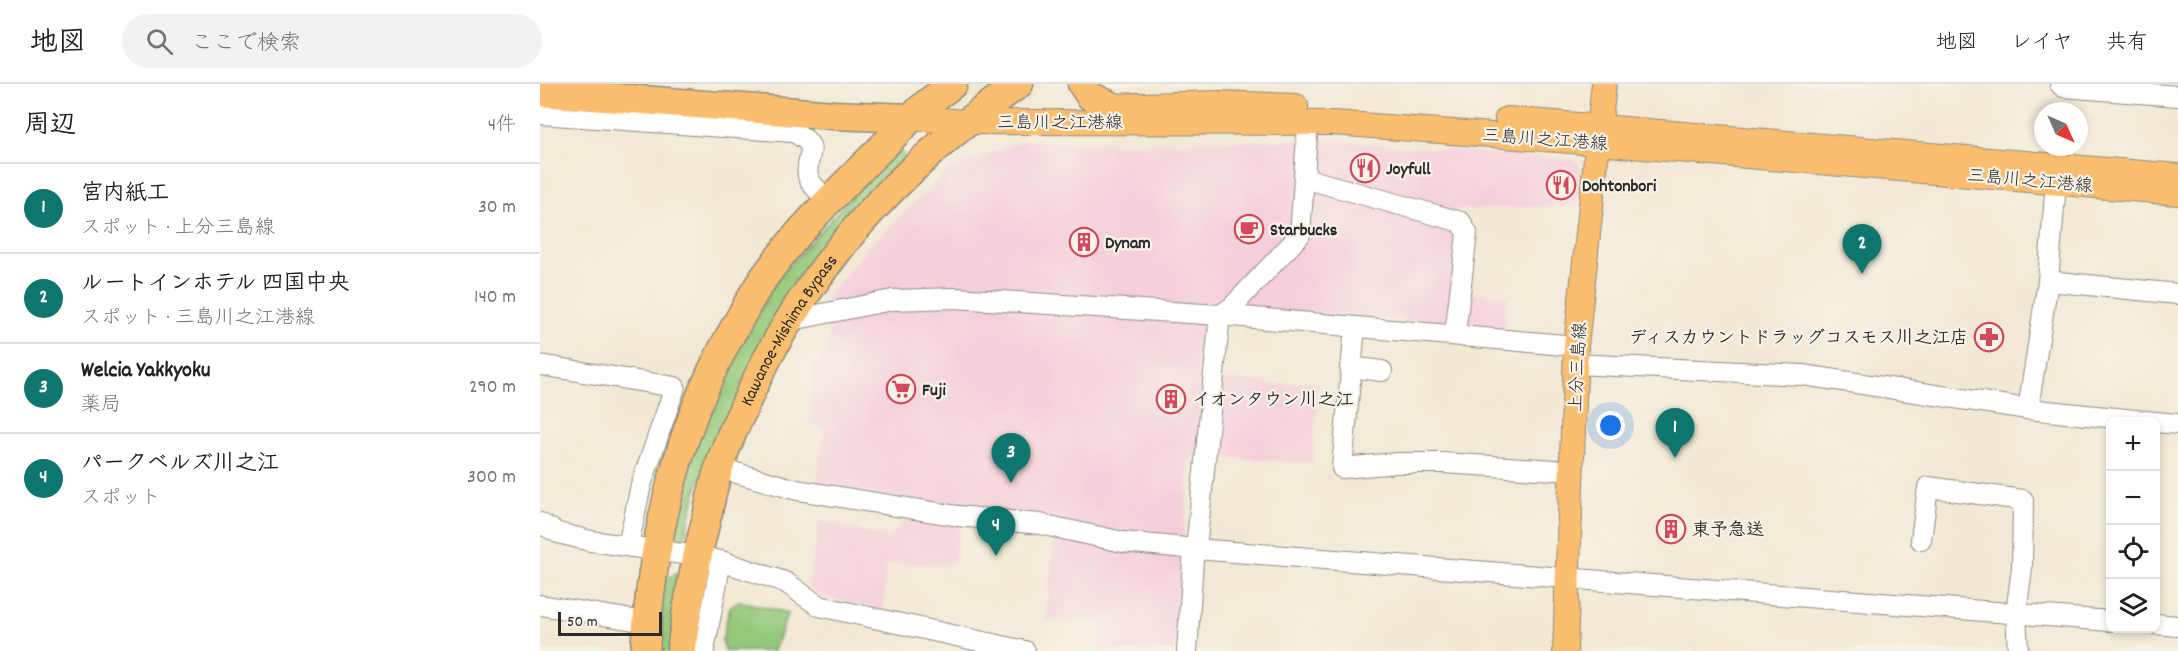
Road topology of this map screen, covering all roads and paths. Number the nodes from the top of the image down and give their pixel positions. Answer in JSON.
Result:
{"nodes":[{"id":1,"x":953,"y":84,"type":"edge"},
{"id":2,"x":1019,"y":84,"type":"edge"},
{"id":3,"x":1082,"y":84,"type":"edge"},
{"id":4,"x":1604,"y":84,"type":"edge"},
{"id":5,"x":2060,"y":84,"type":"edge"},
{"id":6,"x":2178,"y":96,"type":"edge"},
{"id":7,"x":546,"y":100,"type":"edge"},
{"id":8,"x":1111,"y":106,"type":"junction"},
{"id":9,"x":919,"y":111,"type":"junction"},
{"id":10,"x":976,"y":115,"type":"junction"},
{"id":11,"x":1308,"y":121,"type":"junction"},
{"id":12,"x":1598,"y":135,"type":"junction"},
{"id":13,"x":2178,"y":176,"type":"edge"},
{"id":14,"x":1304,"y":178,"type":"junction"},
{"id":15,"x":2056,"y":182,"type":"junction"},
{"id":16,"x":2178,"y":193,"type":"edge"},
{"id":17,"x":830,"y":202,"type":"junction"},
{"id":18,"x":2048,"y":281,"type":"junction"},
{"id":19,"x":2178,"y":294,"type":"edge"},
{"id":20,"x":1220,"y":315,"type":"junction"},
{"id":21,"x":787,"y":321,"type":"junction"},
{"id":22,"x":1355,"y":327,"type":"junction"},
{"id":23,"x":1455,"y":335,"type":"junction"},
{"id":24,"x":1576,"y":355,"type":"junction"},
{"id":25,"x":540,"y":365,"type":"edge"},
{"id":26,"x":1350,"y":367,"type":"junction"},
{"id":27,"x":1382,"y":370,"type":"dead end"},
{"id":28,"x":2028,"y":409,"type":"junction"},
{"id":29,"x":2106,"y":417,"type":"edge"},
{"id":30,"x":2160,"y":422,"type":"edge"},
{"id":31,"x":2178,"y":424,"type":"edge"},
{"id":32,"x":719,"y":468,"type":"junction"},
{"id":33,"x":1572,"y":471,"type":"junction"},
{"id":34,"x":540,"y":523,"type":"edge"},
{"id":35,"x":1921,"y":540,"type":"dead end"},
{"id":36,"x":628,"y":546,"type":"junction"},
{"id":37,"x":1196,"y":549,"type":"junction"},
{"id":38,"x":656,"y":551,"type":"junction"},
{"id":39,"x":709,"y":559,"type":"junction"},
{"id":40,"x":1569,"y":577,"type":"junction"},
{"id":41,"x":540,"y":605,"type":"edge"},
{"id":42,"x":2016,"y":613,"type":"junction"},
{"id":43,"x":2106,"y":621,"type":"edge"},
{"id":44,"x":646,"y":622,"type":"junction"},
{"id":45,"x":2160,"y":624,"type":"edge"},
{"id":46,"x":2178,"y":626,"type":"edge"},
{"id":47,"x":645,"y":651,"type":"edge"},
{"id":48,"x":681,"y":651,"type":"edge"},
{"id":49,"x":704,"y":651,"type":"edge"},
{"id":50,"x":1026,"y":651,"type":"edge"},
{"id":51,"x":1187,"y":651,"type":"edge"},
{"id":52,"x":1565,"y":651,"type":"edge"},
{"id":53,"x":2018,"y":651,"type":"edge"}],
"edges":[{"from":1,"to":9,"type":"highway"},
{"from":2,"to":10,"type":"highway","name":"Kawanoe-Mishima Bypass"},
{"from":3,"to":8,"type":"highway"},
{"from":4,"to":12,"type":"main road","name":"上分三島線"},
{"from":5,"to":6,"type":"street"},
{"from":7,"to":9,"type":"highway"},
{"from":7,"to":17,"type":"street"},
{"from":8,"to":10,"type":"main road","name":"三島川之江港線"},
{"from":8,"to":12,"type":"main road","name":"三島川之江港線"},
{"from":9,"to":10,"type":"main road","name":"三島川之江港線"},
{"from":9,"to":17,"type":"highway"},
{"from":10,"to":11,"type":"main road","name":"三島川之江港線"},
{"from":10,"to":21,"type":"highway","name":"Kawanoe-Mishima Bypass"},
{"from":11,"to":12,"type":"main road","name":"三島川之江港線"},
{"from":11,"to":14,"type":"street"},
{"from":12,"to":13,"type":"main road","name":"三島川之江港線"},
{"from":12,"to":15,"type":"main road","name":"三島川之江港線"},
{"from":12,"to":24,"type":"main road","name":"上分三島線"},
{"from":14,"to":20,"type":"street"},
{"from":14,"to":23,"type":"street"},
{"from":15,"to":16,"type":"main road","name":"三島川之江港線"},
{"from":15,"to":18,"type":"street"},
{"from":17,"to":38,"type":"highway"},
{"from":18,"to":19,"type":"street"},
{"from":18,"to":28,"type":"street"},
{"from":20,"to":21,"type":"street"},
{"from":20,"to":22,"type":"street"},
{"from":20,"to":37,"type":"street"},
{"from":21,"to":32,"type":"highway","name":"Kawanoe-Mishima Bypass"},
{"from":22,"to":23,"type":"street"},
{"from":22,"to":26,"type":"street"},
{"from":23,"to":24,"type":"street"},
{"from":24,"to":28,"type":"street"},
{"from":24,"to":33,"type":"main road","name":"上分三島線"},
{"from":25,"to":36,"type":"street"},
{"from":26,"to":27,"type":"street"},
{"from":26,"to":33,"type":"street"},
{"from":28,"to":29,"type":"street"},
{"from":30,"to":31,"type":"street"},
{"from":32,"to":37,"type":"street"},
{"from":32,"to":39,"type":"highway","name":"Kawanoe-Mishima Bypass"},
{"from":33,"to":40,"type":"main road","name":"上分三島線"},
{"from":34,"to":36,"type":"street"},
{"from":35,"to":42,"type":"street"},
{"from":36,"to":38,"type":"street"},
{"from":37,"to":40,"type":"street"},
{"from":37,"to":51,"type":"street"},
{"from":38,"to":39,"type":"street"},
{"from":38,"to":44,"type":"highway"},
{"from":39,"to":48,"type":"highway","name":"Kawanoe-Mishima Bypass"},
{"from":39,"to":49,"type":"street"},
{"from":39,"to":50,"type":"street"},
{"from":40,"to":42,"type":"street"},
{"from":40,"to":52,"type":"main road","name":"上分三島線"},
{"from":41,"to":44,"type":"street"},
{"from":42,"to":43,"type":"street"},
{"from":42,"to":53,"type":"street"},
{"from":44,"to":47,"type":"highway"},
{"from":45,"to":46,"type":"street"}]}
